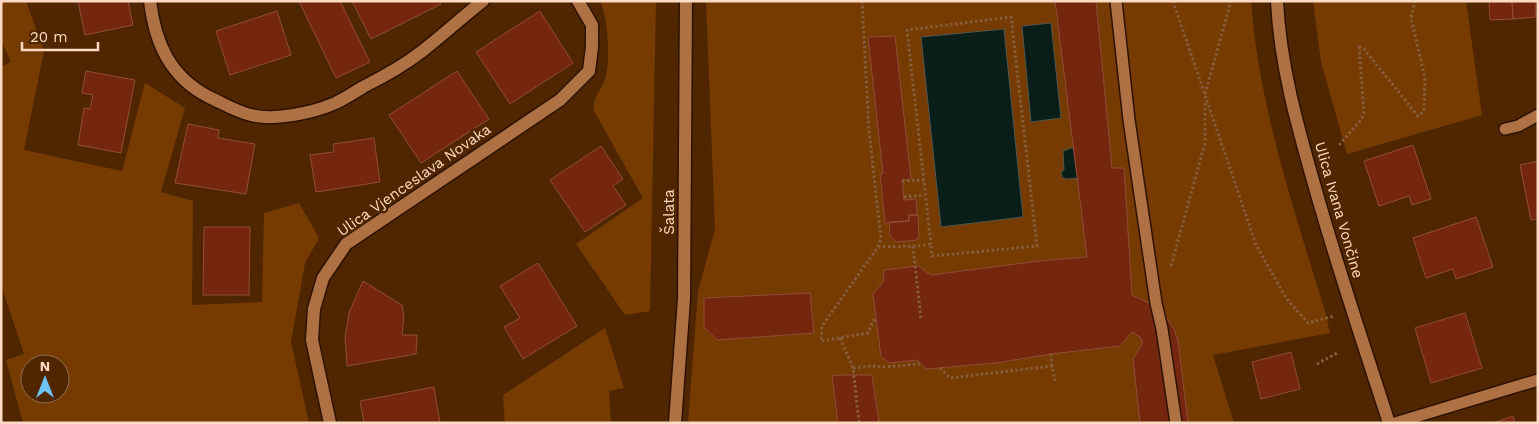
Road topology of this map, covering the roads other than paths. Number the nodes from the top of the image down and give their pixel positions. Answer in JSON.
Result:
{"nodes":[{"id":1,"x":150,"y":1,"type":"edge"},
{"id":2,"x":483,"y":1,"type":"edge"},
{"id":3,"x":578,"y":1,"type":"edge"},
{"id":4,"x":686,"y":1,"type":"edge"},
{"id":5,"x":1116,"y":1,"type":"edge"},
{"id":6,"x":1277,"y":1,"type":"edge"},
{"id":7,"x":1538,"y":116,"type":"edge"},
{"id":8,"x":1505,"y":129,"type":"dead end"},
{"id":9,"x":1538,"y":380,"type":"edge"},
{"id":10,"x":330,"y":423,"type":"edge"},
{"id":11,"x":675,"y":423,"type":"edge"},
{"id":12,"x":1176,"y":423,"type":"edge"},
{"id":13,"x":1389,"y":423,"type":"edge"},
{"id":14,"x":1395,"y":423,"type":"edge"}],
"edges":[{"from":1,"to":2,"type":"street"},
{"from":3,"to":10,"type":"street","name":"Ulica Vjenceslava Novaka"},
{"from":4,"to":11,"type":"street","name":"Šalata"},
{"from":5,"to":12,"type":"lane"},
{"from":6,"to":13,"type":"street","name":"Ulica Ivana Vončine"},
{"from":7,"to":8,"type":"lane"},
{"from":9,"to":14,"type":"lane"}]}
